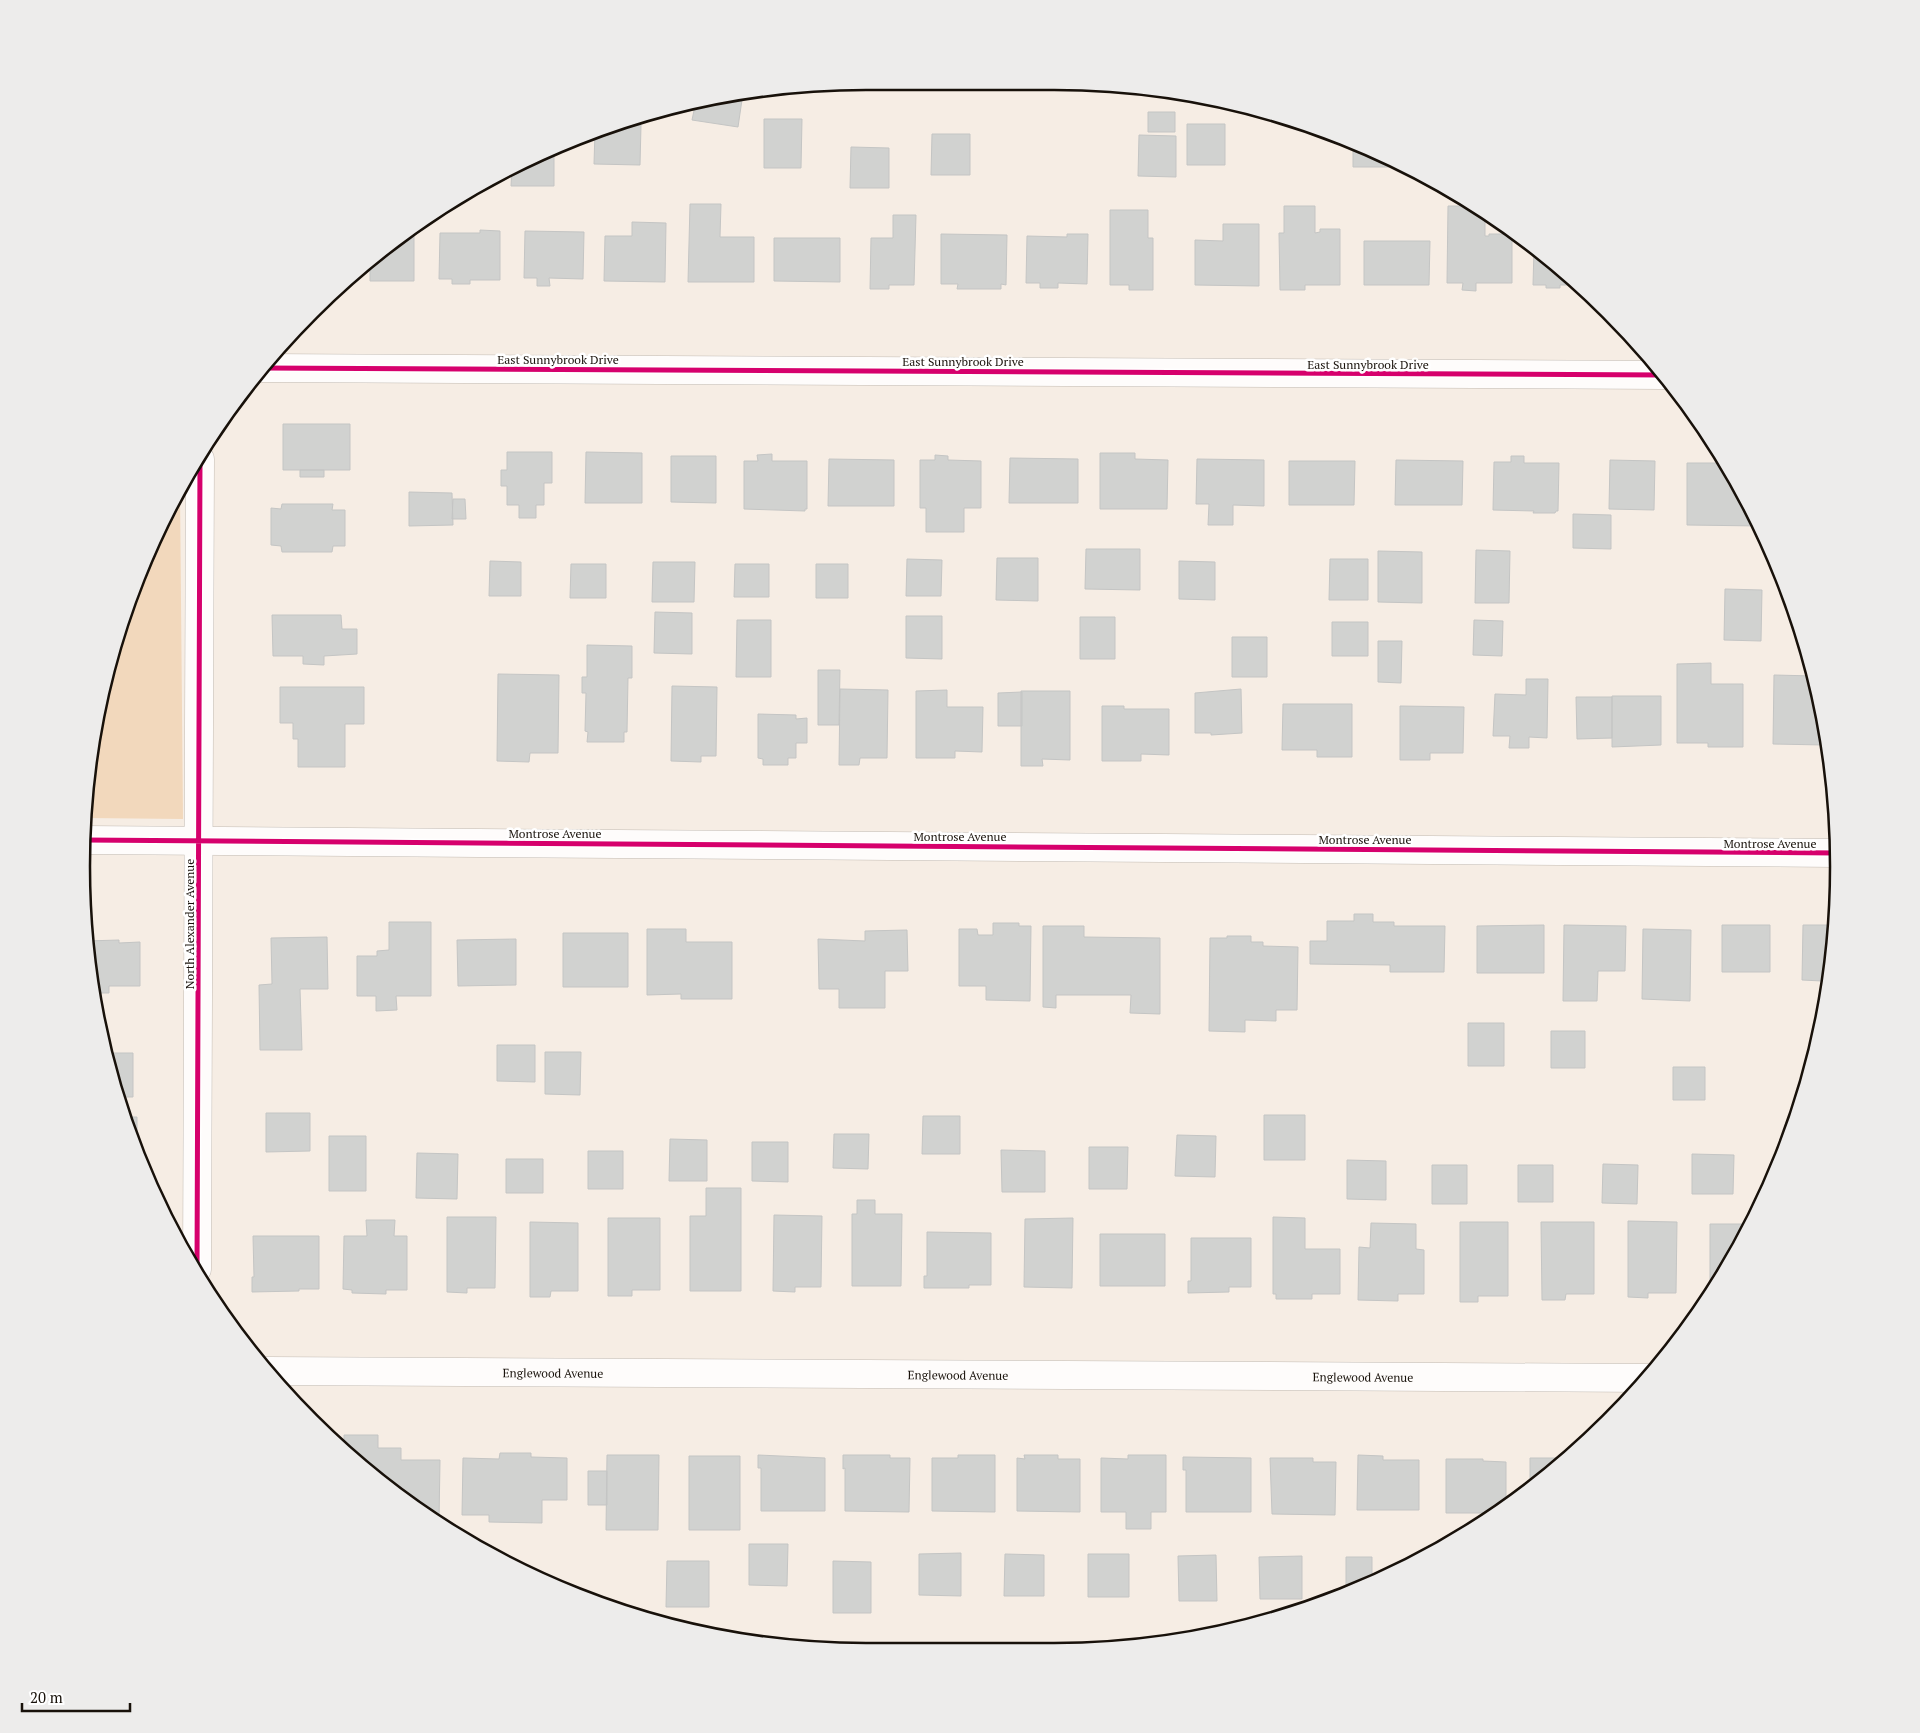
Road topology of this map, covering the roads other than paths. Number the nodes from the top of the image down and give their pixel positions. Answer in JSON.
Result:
{"nodes":[{"id":1,"x":272,"y":368,"type":"edge"},
{"id":2,"x":1654,"y":375,"type":"edge"},
{"id":3,"x":200,"y":468,"type":"edge"},
{"id":4,"x":91,"y":840,"type":"edge"},
{"id":5,"x":199,"y":841,"type":"junction"},
{"id":6,"x":1829,"y":853,"type":"edge"},
{"id":7,"x":196,"y":1258,"type":"edge"},
{"id":8,"x":278,"y":1372,"type":"edge"},
{"id":9,"x":1637,"y":1378,"type":"edge"}],
"edges":[{"from":1,"to":2,"type":"street","name":"East Sunnybrook Drive"},
{"from":3,"to":5,"type":"street","name":"North Alexander Avenue"},
{"from":4,"to":5,"type":"street","name":"Montrose Avenue"},
{"from":5,"to":6,"type":"street","name":"Montrose Avenue"},
{"from":5,"to":7,"type":"street","name":"North Alexander Avenue"},
{"from":8,"to":9,"type":"street","name":"Englewood Avenue"}]}
